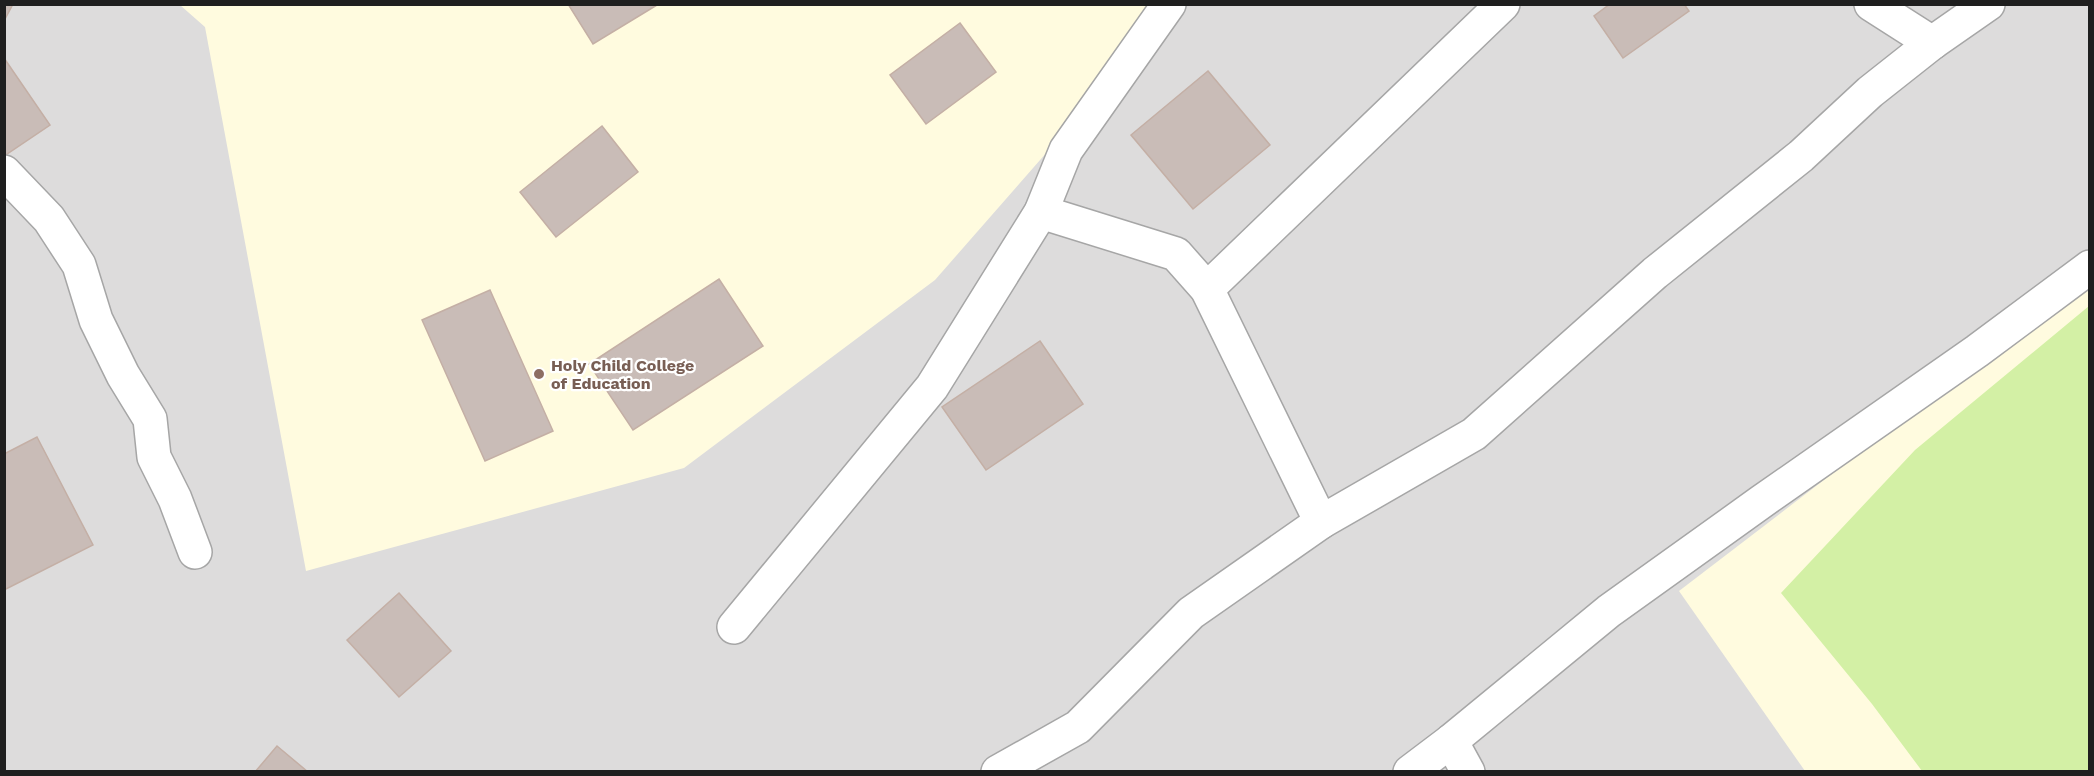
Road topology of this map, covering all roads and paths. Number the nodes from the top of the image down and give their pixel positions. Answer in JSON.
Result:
{"nodes":[{"id":1,"x":1169,"y":4,"type":"edge"},
{"id":2,"x":1503,"y":4,"type":"edge"},
{"id":3,"x":1870,"y":4,"type":"edge"},
{"id":4,"x":1988,"y":4,"type":"edge"},
{"id":5,"x":1932,"y":43,"type":"junction"},
{"id":6,"x":4,"y":172,"type":"edge"},
{"id":7,"x":1041,"y":212,"type":"junction"},
{"id":8,"x":2090,"y":267,"type":"edge"},
{"id":9,"x":1207,"y":289,"type":"junction"},
{"id":10,"x":1321,"y":522,"type":"junction"},
{"id":11,"x":195,"y":552,"type":"dead end"},
{"id":12,"x":734,"y":627,"type":"dead end"},
{"id":13,"x":1451,"y":741,"type":"junction"},
{"id":14,"x":998,"y":771,"type":"edge"},
{"id":15,"x":1410,"y":771,"type":"edge"},
{"id":16,"x":1468,"y":771,"type":"edge"}],
"edges":[{"from":1,"to":7,"type":"street"},
{"from":2,"to":9,"type":"street"},
{"from":3,"to":5,"type":"street"},
{"from":4,"to":5,"type":"street"},
{"from":5,"to":10,"type":"street"},
{"from":6,"to":11,"type":"street"},
{"from":7,"to":9,"type":"street"},
{"from":7,"to":12,"type":"street"},
{"from":8,"to":13,"type":"street"},
{"from":9,"to":10,"type":"street"},
{"from":10,"to":14,"type":"street"},
{"from":13,"to":15,"type":"street"},
{"from":13,"to":16,"type":"street"}]}
